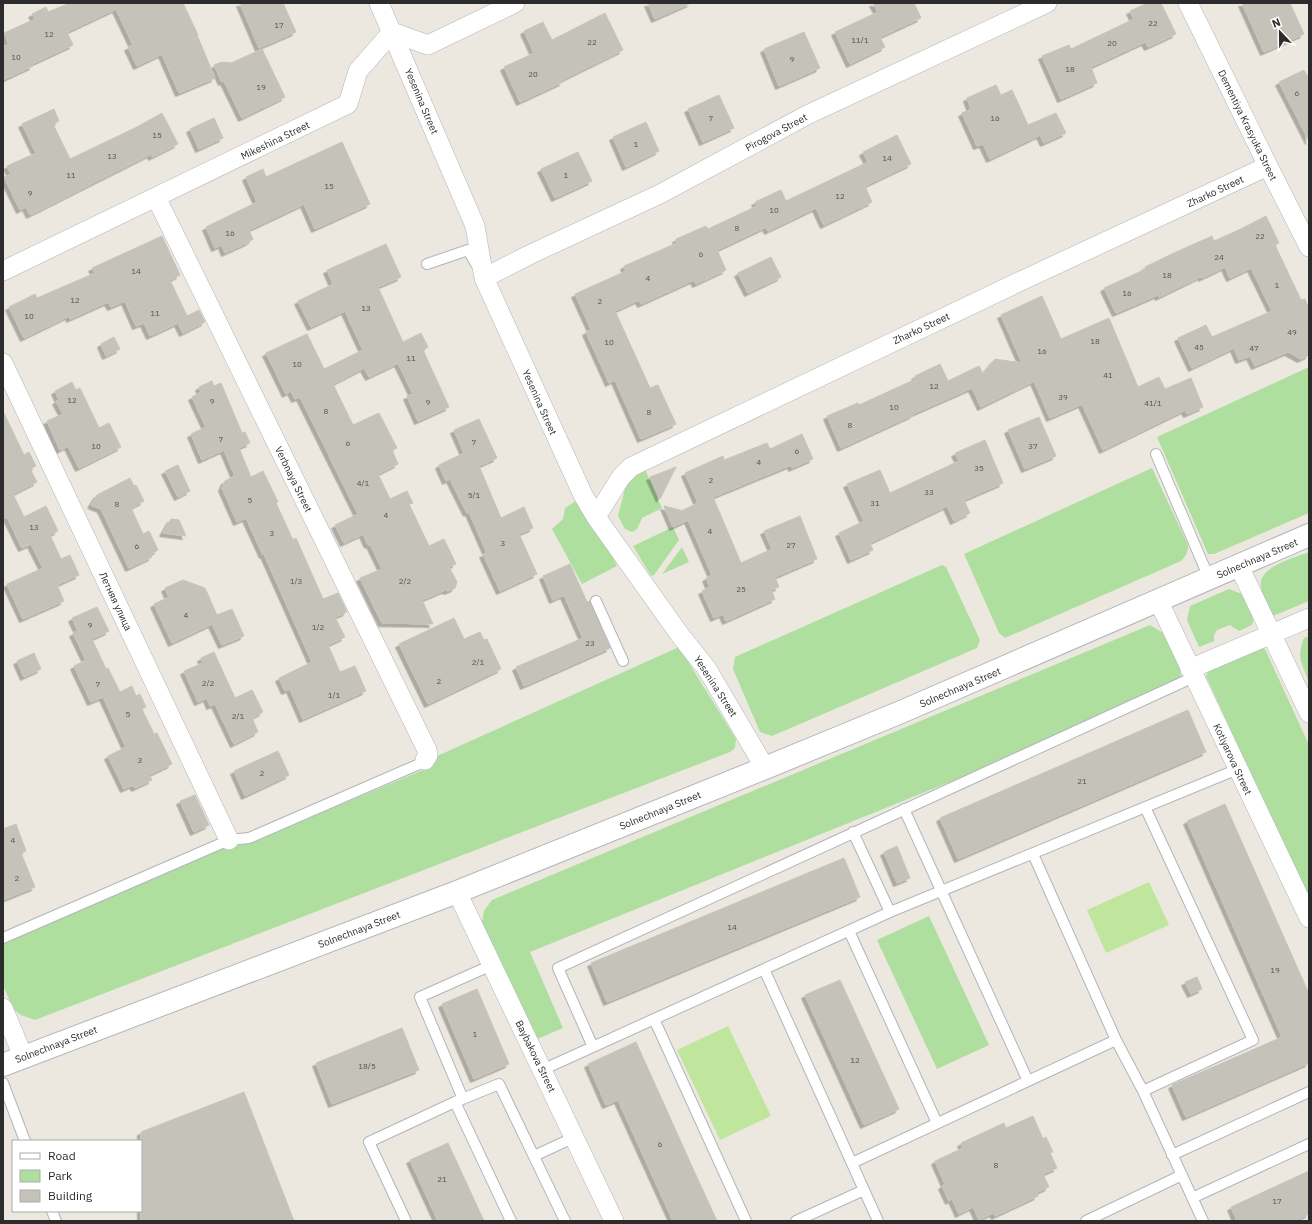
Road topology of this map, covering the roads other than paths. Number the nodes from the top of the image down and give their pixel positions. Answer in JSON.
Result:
{"nodes":[{"id":1,"x":379,"y":3,"type":"edge"},
{"id":2,"x":515,"y":3,"type":"edge"},
{"id":3,"x":1047,"y":3,"type":"edge"},
{"id":4,"x":1188,"y":3,"type":"edge"},
{"id":5,"x":392,"y":32,"type":"junction"},
{"id":6,"x":1268,"y":166,"type":"junction"},
{"id":7,"x":156,"y":197,"type":"junction"},
{"id":8,"x":1309,"y":247,"type":"edge"},
{"id":9,"x":427,"y":264,"type":"dead end"},
{"id":10,"x":3,"y":271,"type":"edge"},
{"id":11,"x":484,"y":278,"type":"junction"},
{"id":12,"x":3,"y":362,"type":"edge"},
{"id":13,"x":1156,"y":454,"type":"dead end"},
{"id":14,"x":596,"y":517,"type":"junction"},
{"id":15,"x":1309,"y":535,"type":"edge"},
{"id":16,"x":1239,"y":566,"type":"junction"},
{"id":17,"x":1209,"y":578,"type":"junction"},
{"id":18,"x":1158,"y":600,"type":"junction"},
{"id":19,"x":596,"y":601,"type":"dead end"},
{"id":20,"x":1309,"y":618,"type":"edge"},
{"id":21,"x":1272,"y":634,"type":"junction"},
{"id":22,"x":623,"y":661,"type":"dead end"},
{"id":23,"x":1192,"y":673,"type":"junction"},
{"id":24,"x":1309,"y":713,"type":"edge"},
{"id":25,"x":425,"y":760,"type":"joint"},
{"id":26,"x":765,"y":768,"type":"junction"},
{"id":27,"x":1238,"y":769,"type":"junction"},
{"id":28,"x":1145,"y":807,"type":"junction"},
{"id":29,"x":904,"y":809,"type":"junction"},
{"id":30,"x":854,"y":832,"type":"junction"},
{"id":31,"x":229,"y":840,"type":"junction"},
{"id":32,"x":1033,"y":854,"type":"junction"},
{"id":33,"x":457,"y":892,"type":"junction"},
{"id":34,"x":941,"y":892,"type":"junction"},
{"id":35,"x":890,"y":912,"type":"junction"},
{"id":36,"x":1309,"y":918,"type":"edge"},
{"id":37,"x":849,"y":931,"type":"junction"},
{"id":38,"x":3,"y":938,"type":"edge"},
{"id":39,"x":492,"y":965,"type":"junction"},
{"id":40,"x":764,"y":969,"type":"junction"},
{"id":41,"x":3,"y":1008,"type":"edge"},
{"id":42,"x":654,"y":1019,"type":"junction"},
{"id":43,"x":1116,"y":1040,"type":"junction"},
{"id":44,"x":593,"y":1047,"type":"junction"},
{"id":45,"x":23,"y":1056,"type":"junction"},
{"id":46,"x":3,"y":1065,"type":"edge"},
{"id":47,"x":542,"y":1070,"type":"junction"},
{"id":48,"x":1028,"y":1081,"type":"junction"},
{"id":49,"x":3,"y":1083,"type":"edge"},
{"id":50,"x":1143,"y":1091,"type":"junction"},
{"id":51,"x":1309,"y":1092,"type":"edge"},
{"id":52,"x":459,"y":1100,"type":"junction"},
{"id":53,"x":937,"y":1123,"type":"junction"},
{"id":54,"x":575,"y":1138,"type":"junction"},
{"id":55,"x":24,"y":1140,"type":"edge"},
{"id":56,"x":1309,"y":1144,"type":"edge"},
{"id":57,"x":1172,"y":1154,"type":"junction"},
{"id":58,"x":534,"y":1156,"type":"junction"},
{"id":59,"x":852,"y":1163,"type":"junction"},
{"id":60,"x":1182,"y":1175,"type":"junction"},
{"id":61,"x":864,"y":1190,"type":"junction"},
{"id":62,"x":1192,"y":1198,"type":"junction"},
{"id":63,"x":406,"y":1221,"type":"edge"},
{"id":64,"x":511,"y":1221,"type":"edge"},
{"id":65,"x":565,"y":1221,"type":"edge"},
{"id":66,"x":614,"y":1221,"type":"edge"},
{"id":67,"x":746,"y":1221,"type":"edge"},
{"id":68,"x":796,"y":1221,"type":"edge"},
{"id":69,"x":878,"y":1221,"type":"edge"},
{"id":70,"x":1086,"y":1221,"type":"edge"},
{"id":71,"x":1203,"y":1221,"type":"edge"}],
"edges":[{"from":1,"to":5,"type":"street","name":"Yesenina Street"},
{"from":2,"to":5,"type":"street"},
{"from":3,"to":11,"type":"street","name":"Pirogova Street"},
{"from":4,"to":6,"type":"street","name":"Dementiya Krasyuka Street"},
{"from":5,"to":7,"type":"street","name":"Mikeshina Street"},
{"from":5,"to":11,"type":"street","name":"Yesenina Street"},
{"from":6,"to":8,"type":"street","name":"Dementiya Krasyuka Street"},
{"from":6,"to":14,"type":"street","name":"Zharko Street"},
{"from":7,"to":10,"type":"street","name":"Mikeshina Street"},
{"from":7,"to":25,"type":"street","name":"Verbnaya Street"},
{"from":9,"to":11,"type":"lane"},
{"from":11,"to":14,"type":"street","name":"Yesenina Street"},
{"from":12,"to":31,"type":"street","name":"Летняя улица"},
{"from":13,"to":17,"type":"lane"},
{"from":14,"to":26,"type":"street","name":"Yesenina Street"},
{"from":15,"to":16,"type":"main road","name":"Solnechnaya Street"},
{"from":16,"to":17,"type":"main road","name":"Solnechnaya Street"},
{"from":16,"to":21,"type":"street"},
{"from":17,"to":18,"type":"main road","name":"Solnechnaya Street"},
{"from":18,"to":23,"type":"street","name":"Kotlyarova Street"},
{"from":18,"to":26,"type":"main road","name":"Solnechnaya Street"},
{"from":19,"to":22,"type":"lane"},
{"from":20,"to":21,"type":"street"},
{"from":21,"to":23,"type":"street"},
{"from":21,"to":24,"type":"street"},
{"from":23,"to":27,"type":"street","name":"Kotlyarova Street"},
{"from":23,"to":29,"type":"lane"},
{"from":25,"to":31,"type":"lane"},
{"from":26,"to":33,"type":"main road","name":"Solnechnaya Street"},
{"from":27,"to":28,"type":"lane"},
{"from":27,"to":36,"type":"street","name":"Kotlyarova Street"},
{"from":28,"to":32,"type":"lane"},
{"from":28,"to":50,"type":"lane"},
{"from":29,"to":30,"type":"lane"},
{"from":29,"to":34,"type":"lane"},
{"from":30,"to":35,"type":"lane"},
{"from":30,"to":44,"type":"lane"},
{"from":31,"to":38,"type":"lane"},
{"from":32,"to":34,"type":"lane"},
{"from":32,"to":43,"type":"lane"},
{"from":33,"to":39,"type":"street","name":"Baybakova Street"},
{"from":33,"to":45,"type":"main road","name":"Solnechnaya Street"},
{"from":34,"to":35,"type":"lane"},
{"from":34,"to":48,"type":"lane"},
{"from":35,"to":37,"type":"lane"},
{"from":37,"to":40,"type":"lane"},
{"from":37,"to":53,"type":"lane"},
{"from":39,"to":47,"type":"street","name":"Baybakova Street"},
{"from":39,"to":52,"type":"lane"},
{"from":40,"to":42,"type":"lane"},
{"from":40,"to":59,"type":"lane"},
{"from":41,"to":45,"type":"street"},
{"from":42,"to":44,"type":"lane"},
{"from":42,"to":67,"type":"lane"},
{"from":43,"to":48,"type":"lane"},
{"from":43,"to":50,"type":"lane"},
{"from":44,"to":47,"type":"lane"},
{"from":45,"to":46,"type":"main road","name":"Solnechnaya Street"},
{"from":47,"to":54,"type":"street","name":"Baybakova Street"},
{"from":48,"to":53,"type":"lane"},
{"from":49,"to":55,"type":"lane"},
{"from":50,"to":57,"type":"lane"},
{"from":51,"to":57,"type":"lane"},
{"from":52,"to":58,"type":"lane"},
{"from":52,"to":63,"type":"lane"},
{"from":52,"to":64,"type":"lane"},
{"from":53,"to":59,"type":"lane"},
{"from":54,"to":58,"type":"lane"},
{"from":54,"to":66,"type":"street","name":"Baybakova Street"},
{"from":56,"to":62,"type":"lane"},
{"from":57,"to":60,"type":"lane"},
{"from":58,"to":65,"type":"lane"},
{"from":59,"to":61,"type":"lane"},
{"from":60,"to":62,"type":"lane"},
{"from":60,"to":70,"type":"lane"},
{"from":61,"to":68,"type":"lane"},
{"from":61,"to":69,"type":"lane"},
{"from":62,"to":71,"type":"lane"}]}
